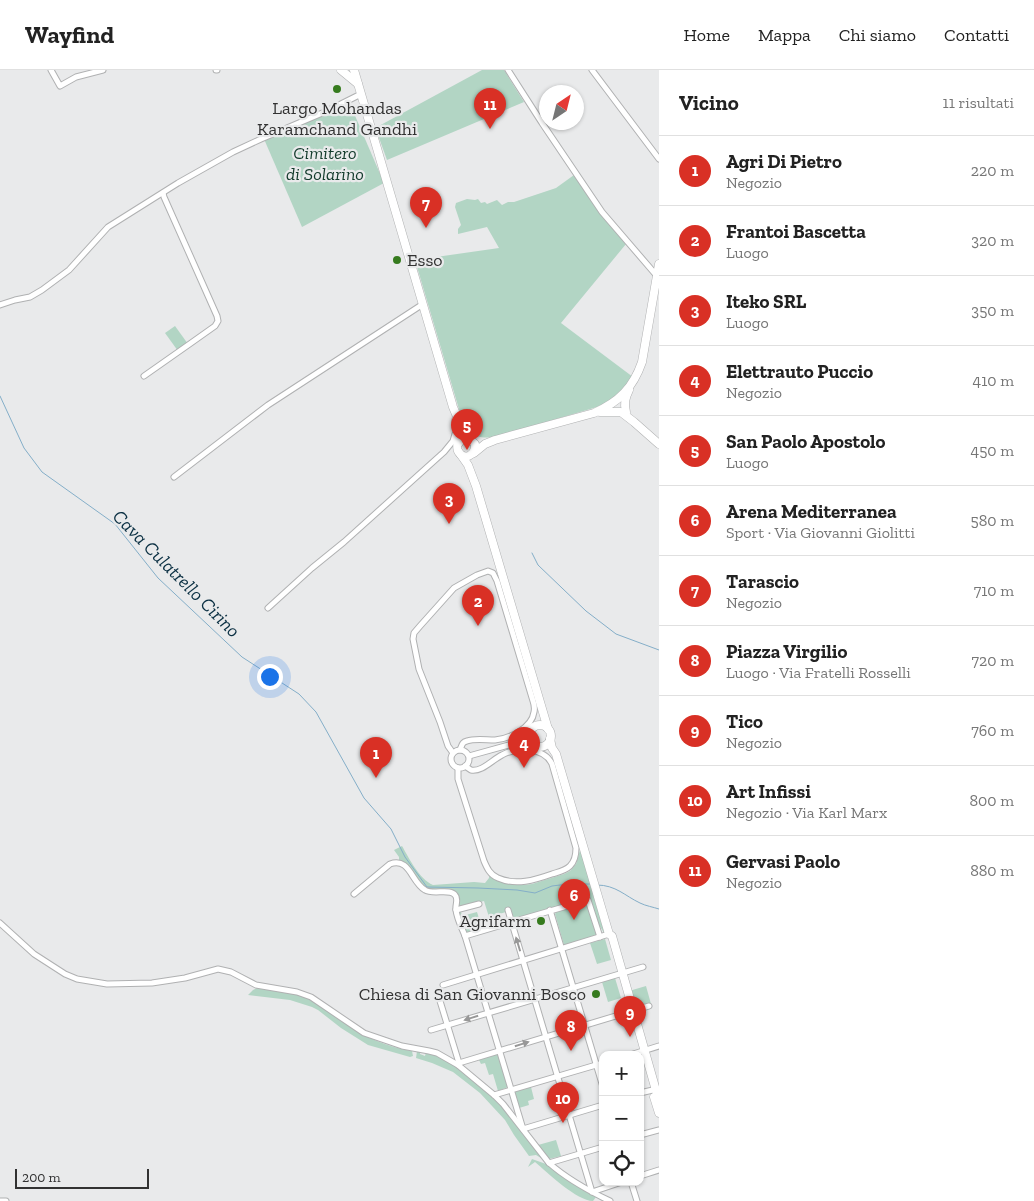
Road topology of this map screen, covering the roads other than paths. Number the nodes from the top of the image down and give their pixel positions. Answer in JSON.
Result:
{"nodes":[{"id":1,"x":51,"y":70,"type":"edge"},
{"id":2,"x":103,"y":70,"type":"edge"},
{"id":3,"x":341,"y":70,"type":"edge"},
{"id":4,"x":354,"y":70,"type":"edge"},
{"id":5,"x":508,"y":70,"type":"edge"},
{"id":6,"x":592,"y":70,"type":"edge"},
{"id":7,"x":358,"y":84,"type":"junction"},
{"id":8,"x":361,"y":94,"type":"junction"},
{"id":9,"x":659,"y":159,"type":"edge"},
{"id":10,"x":163,"y":193,"type":"junction"},
{"id":11,"x":659,"y":264,"type":"edge"},
{"id":12,"x":657,"y":276,"type":"junction"},
{"id":13,"x":423,"y":304,"type":"junction"},
{"id":14,"x":0,"y":305,"type":"edge"},
{"id":15,"x":144,"y":376,"type":"dead end"},
{"id":16,"x":629,"y":389,"type":"junction"},
{"id":17,"x":614,"y":402,"type":"junction"},
{"id":18,"x":594,"y":412,"type":"junction"},
{"id":19,"x":624,"y":412,"type":"junction"},
{"id":20,"x":455,"y":413,"type":"junction"},
{"id":21,"x":463,"y":440,"type":"junction"},
{"id":22,"x":495,"y":440,"type":"junction"},
{"id":23,"x":659,"y":444,"type":"edge"},
{"id":24,"x":444,"y":452,"type":"junction"},
{"id":25,"x":475,"y":452,"type":"junction"},
{"id":26,"x":460,"y":454,"type":"junction"},
{"id":27,"x":174,"y":477,"type":"dead end"},
{"id":28,"x":476,"y":486,"type":"junction"},
{"id":29,"x":268,"y":608,"type":"dead end"},
{"id":30,"x":542,"y":707,"type":"junction"},
{"id":31,"x":534,"y":727,"type":"junction"},
{"id":32,"x":548,"y":729,"type":"junction"},
{"id":33,"x":550,"y":738,"type":"junction"},
{"id":34,"x":516,"y":743,"type":"junction"},
{"id":35,"x":535,"y":745,"type":"junction"},
{"id":36,"x":460,"y":750,"type":"junction"},
{"id":37,"x":453,"y":753,"type":"junction"},
{"id":38,"x":469,"y":756,"type":"junction"},
{"id":39,"x":557,"y":762,"type":"junction"},
{"id":40,"x":465,"y":766,"type":"junction"},
{"id":41,"x":458,"y":768,"type":"junction"},
{"id":42,"x":354,"y":894,"type":"dead end"},
{"id":43,"x":479,"y":904,"type":"dead end"},
{"id":44,"x":456,"y":910,"type":"junction"},
{"id":45,"x":508,"y":910,"type":"dead end"},
{"id":46,"x":550,"y":910,"type":"junction"},
{"id":47,"x":0,"y":922,"type":"edge"},
{"id":48,"x":512,"y":922,"type":"junction"},
{"id":49,"x":609,"y":934,"type":"junction"},
{"id":50,"x":465,"y":936,"type":"junction"},
{"id":51,"x":600,"y":937,"type":"junction"},
{"id":52,"x":562,"y":948,"type":"junction"},
{"id":53,"x":523,"y":960,"type":"junction"},
{"id":54,"x":643,"y":967,"type":"dead end"},
{"id":55,"x":620,"y":973,"type":"junction"},
{"id":56,"x":476,"y":975,"type":"junction"},
{"id":57,"x":443,"y":984,"type":"dead end"},
{"id":58,"x":573,"y":987,"type":"junction"},
{"id":59,"x":535,"y":999,"type":"junction"},
{"id":60,"x":440,"y":1001,"type":"dead end"},
{"id":61,"x":649,"y":1006,"type":"dead end"},
{"id":62,"x":631,"y":1011,"type":"junction"},
{"id":63,"x":488,"y":1013,"type":"junction"},
{"id":64,"x":447,"y":1025,"type":"junction"},
{"id":65,"x":585,"y":1026,"type":"junction"},
{"id":66,"x":431,"y":1030,"type":"dead end"},
{"id":67,"x":546,"y":1037,"type":"junction"},
{"id":68,"x":659,"y":1046,"type":"edge"},
{"id":69,"x":499,"y":1051,"type":"junction"},
{"id":70,"x":643,"y":1051,"type":"joint"},
{"id":71,"x":644,"y":1054,"type":"edge"},
{"id":72,"x":458,"y":1064,"type":"junction"},
{"id":73,"x":599,"y":1064,"type":"edge"},
{"id":74,"x":596,"y":1065,"type":"junction"},
{"id":75,"x":599,"y":1074,"type":"edge"},
{"id":76,"x":558,"y":1076,"type":"junction"},
{"id":77,"x":656,"y":1089,"type":"edge"},
{"id":78,"x":511,"y":1090,"type":"junction"},
{"id":79,"x":644,"y":1093,"type":"edge"},
{"id":80,"x":494,"y":1094,"type":"junction"},
{"id":81,"x":659,"y":1101,"type":"edge"},
{"id":82,"x":599,"y":1106,"type":"edge"},
{"id":83,"x":659,"y":1112,"type":"edge"},
{"id":84,"x":569,"y":1115,"type":"junction"},
{"id":85,"x":523,"y":1129,"type":"junction"},
{"id":86,"x":659,"y":1130,"type":"edge"},
{"id":87,"x":644,"y":1134,"type":"edge"},
{"id":88,"x":599,"y":1148,"type":"edge"},
{"id":89,"x":581,"y":1153,"type":"junction"},
{"id":90,"x":549,"y":1163,"type":"junction"},
{"id":91,"x":659,"y":1170,"type":"edge"},
{"id":92,"x":644,"y":1175,"type":"edge"},
{"id":93,"x":610,"y":1186,"type":"edge"},
{"id":94,"x":632,"y":1186,"type":"edge"},
{"id":95,"x":592,"y":1192,"type":"junction"},
{"id":96,"x":0,"y":1201,"type":"edge"},
{"id":97,"x":6,"y":1201,"type":"edge"},
{"id":98,"x":610,"y":1201,"type":"edge"},
{"id":99,"x":637,"y":1201,"type":"edge"}],
"edges":[{"from":1,"to":2,"type":"street"},
{"from":3,"to":7,"type":"main road"},
{"from":4,"to":7,"type":"main road"},
{"from":5,"to":12,"type":"street"},
{"from":6,"to":9,"type":"street"},
{"from":7,"to":8,"type":"main road"},
{"from":8,"to":10,"type":"street"},
{"from":8,"to":13,"type":"main road"},
{"from":10,"to":14,"type":"street"},
{"from":10,"to":15,"type":"street"},
{"from":11,"to":12,"type":"main road"},
{"from":12,"to":16,"type":"main road"},
{"from":13,"to":20,"type":"main road"},
{"from":13,"to":27,"type":"street"},
{"from":16,"to":17,"type":"main road"},
{"from":16,"to":19,"type":"main road"},
{"from":17,"to":18,"type":"main road"},
{"from":17,"to":19,"type":"main road"},
{"from":18,"to":19,"type":"main road"},
{"from":18,"to":22,"type":"main road"},
{"from":19,"to":23,"type":"main road"},
{"from":20,"to":21,"type":"main road"},
{"from":20,"to":21,"type":"main road"},
{"from":21,"to":22,"type":"main road"},
{"from":21,"to":24,"type":"street"},
{"from":21,"to":25,"type":"main road"},
{"from":21,"to":26,"type":"main road"},
{"from":22,"to":25,"type":"main road"},
{"from":24,"to":26,"type":"street"},
{"from":24,"to":29,"type":"street"},
{"from":25,"to":26,"type":"main road"},
{"from":25,"to":28,"type":"main road"},
{"from":26,"to":28,"type":"main road"},
{"from":28,"to":30,"type":"main road"},
{"from":30,"to":31,"type":"main road"},
{"from":30,"to":32,"type":"main road"},
{"from":31,"to":32,"type":"main road"},
{"from":31,"to":34,"type":"street"},
{"from":31,"to":35,"type":"main road"},
{"from":32,"to":33,"type":"main road"},
{"from":33,"to":35,"type":"main road"},
{"from":33,"to":39,"type":"main road"},
{"from":34,"to":35,"type":"street"},
{"from":34,"to":38,"type":"street"},
{"from":35,"to":39,"type":"main road"},
{"from":36,"to":37,"type":"street"},
{"from":36,"to":37,"type":"street"},
{"from":36,"to":38,"type":"street"},
{"from":37,"to":41,"type":"street"},
{"from":38,"to":40,"type":"street"},
{"from":39,"to":49,"type":"main road"},
{"from":40,"to":41,"type":"street"},
{"from":40,"to":41,"type":"street"},
{"from":42,"to":44,"type":"street"},
{"from":43,"to":44,"type":"street"},
{"from":44,"to":50,"type":"street"},
{"from":45,"to":48,"type":"street"},
{"from":46,"to":48,"type":"street"},
{"from":46,"to":51,"type":"street"},
{"from":46,"to":52,"type":"street"},
{"from":47,"to":72,"type":"street"},
{"from":48,"to":50,"type":"street"},
{"from":53,"to":48,"type":"street","one_way":true},
{"from":49,"to":51,"type":"street"},
{"from":49,"to":55,"type":"main road"},
{"from":50,"to":56,"type":"street"},
{"from":51,"to":52,"type":"street"},
{"from":52,"to":53,"type":"street"},
{"from":52,"to":58,"type":"street"},
{"from":53,"to":56,"type":"street"},
{"from":53,"to":59,"type":"street"},
{"from":54,"to":55,"type":"street"},
{"from":55,"to":58,"type":"street"},
{"from":55,"to":62,"type":"main road"},
{"from":56,"to":57,"type":"street"},
{"from":56,"to":63,"type":"street"},
{"from":58,"to":59,"type":"street"},
{"from":58,"to":65,"type":"street"},
{"from":59,"to":63,"type":"street"},
{"from":59,"to":67,"type":"street"},
{"from":60,"to":64,"type":"street"},
{"from":61,"to":62,"type":"street"},
{"from":62,"to":65,"type":"street"},
{"from":62,"to":70,"type":"main road"},
{"from":63,"to":64,"type":"street","one_way":true},
{"from":63,"to":69,"type":"street"},
{"from":64,"to":66,"type":"street"},
{"from":64,"to":72,"type":"street"},
{"from":65,"to":67,"type":"street"},
{"from":65,"to":74,"type":"street"},
{"from":69,"to":67,"type":"street","one_way":true},
{"from":67,"to":76,"type":"street"},
{"from":68,"to":70,"type":"street"},
{"from":69,"to":72,"type":"street"},
{"from":69,"to":78,"type":"street"},
{"from":71,"to":77,"type":"main road"},
{"from":72,"to":80,"type":"street"},
{"from":73,"to":74,"type":"street"},
{"from":74,"to":75,"type":"street"},
{"from":74,"to":76,"type":"street"},
{"from":76,"to":78,"type":"street"},
{"from":76,"to":84,"type":"street"},
{"from":77,"to":79,"type":"street"},
{"from":77,"to":81,"type":"main road"},
{"from":77,"to":83,"type":"main road"},
{"from":78,"to":80,"type":"street"},
{"from":78,"to":85,"type":"street"},
{"from":80,"to":85,"type":"street"},
{"from":82,"to":84,"type":"street"},
{"from":84,"to":85,"type":"street"},
{"from":84,"to":89,"type":"street"},
{"from":85,"to":90,"type":"street"},
{"from":86,"to":87,"type":"street"},
{"from":88,"to":89,"type":"street"},
{"from":89,"to":90,"type":"street"},
{"from":89,"to":95,"type":"street"},
{"from":90,"to":95,"type":"street"},
{"from":91,"to":92,"type":"street"},
{"from":93,"to":95,"type":"street"},
{"from":94,"to":99,"type":"street"},
{"from":95,"to":98,"type":"street"},
{"from":96,"to":97,"type":"street"}]}
